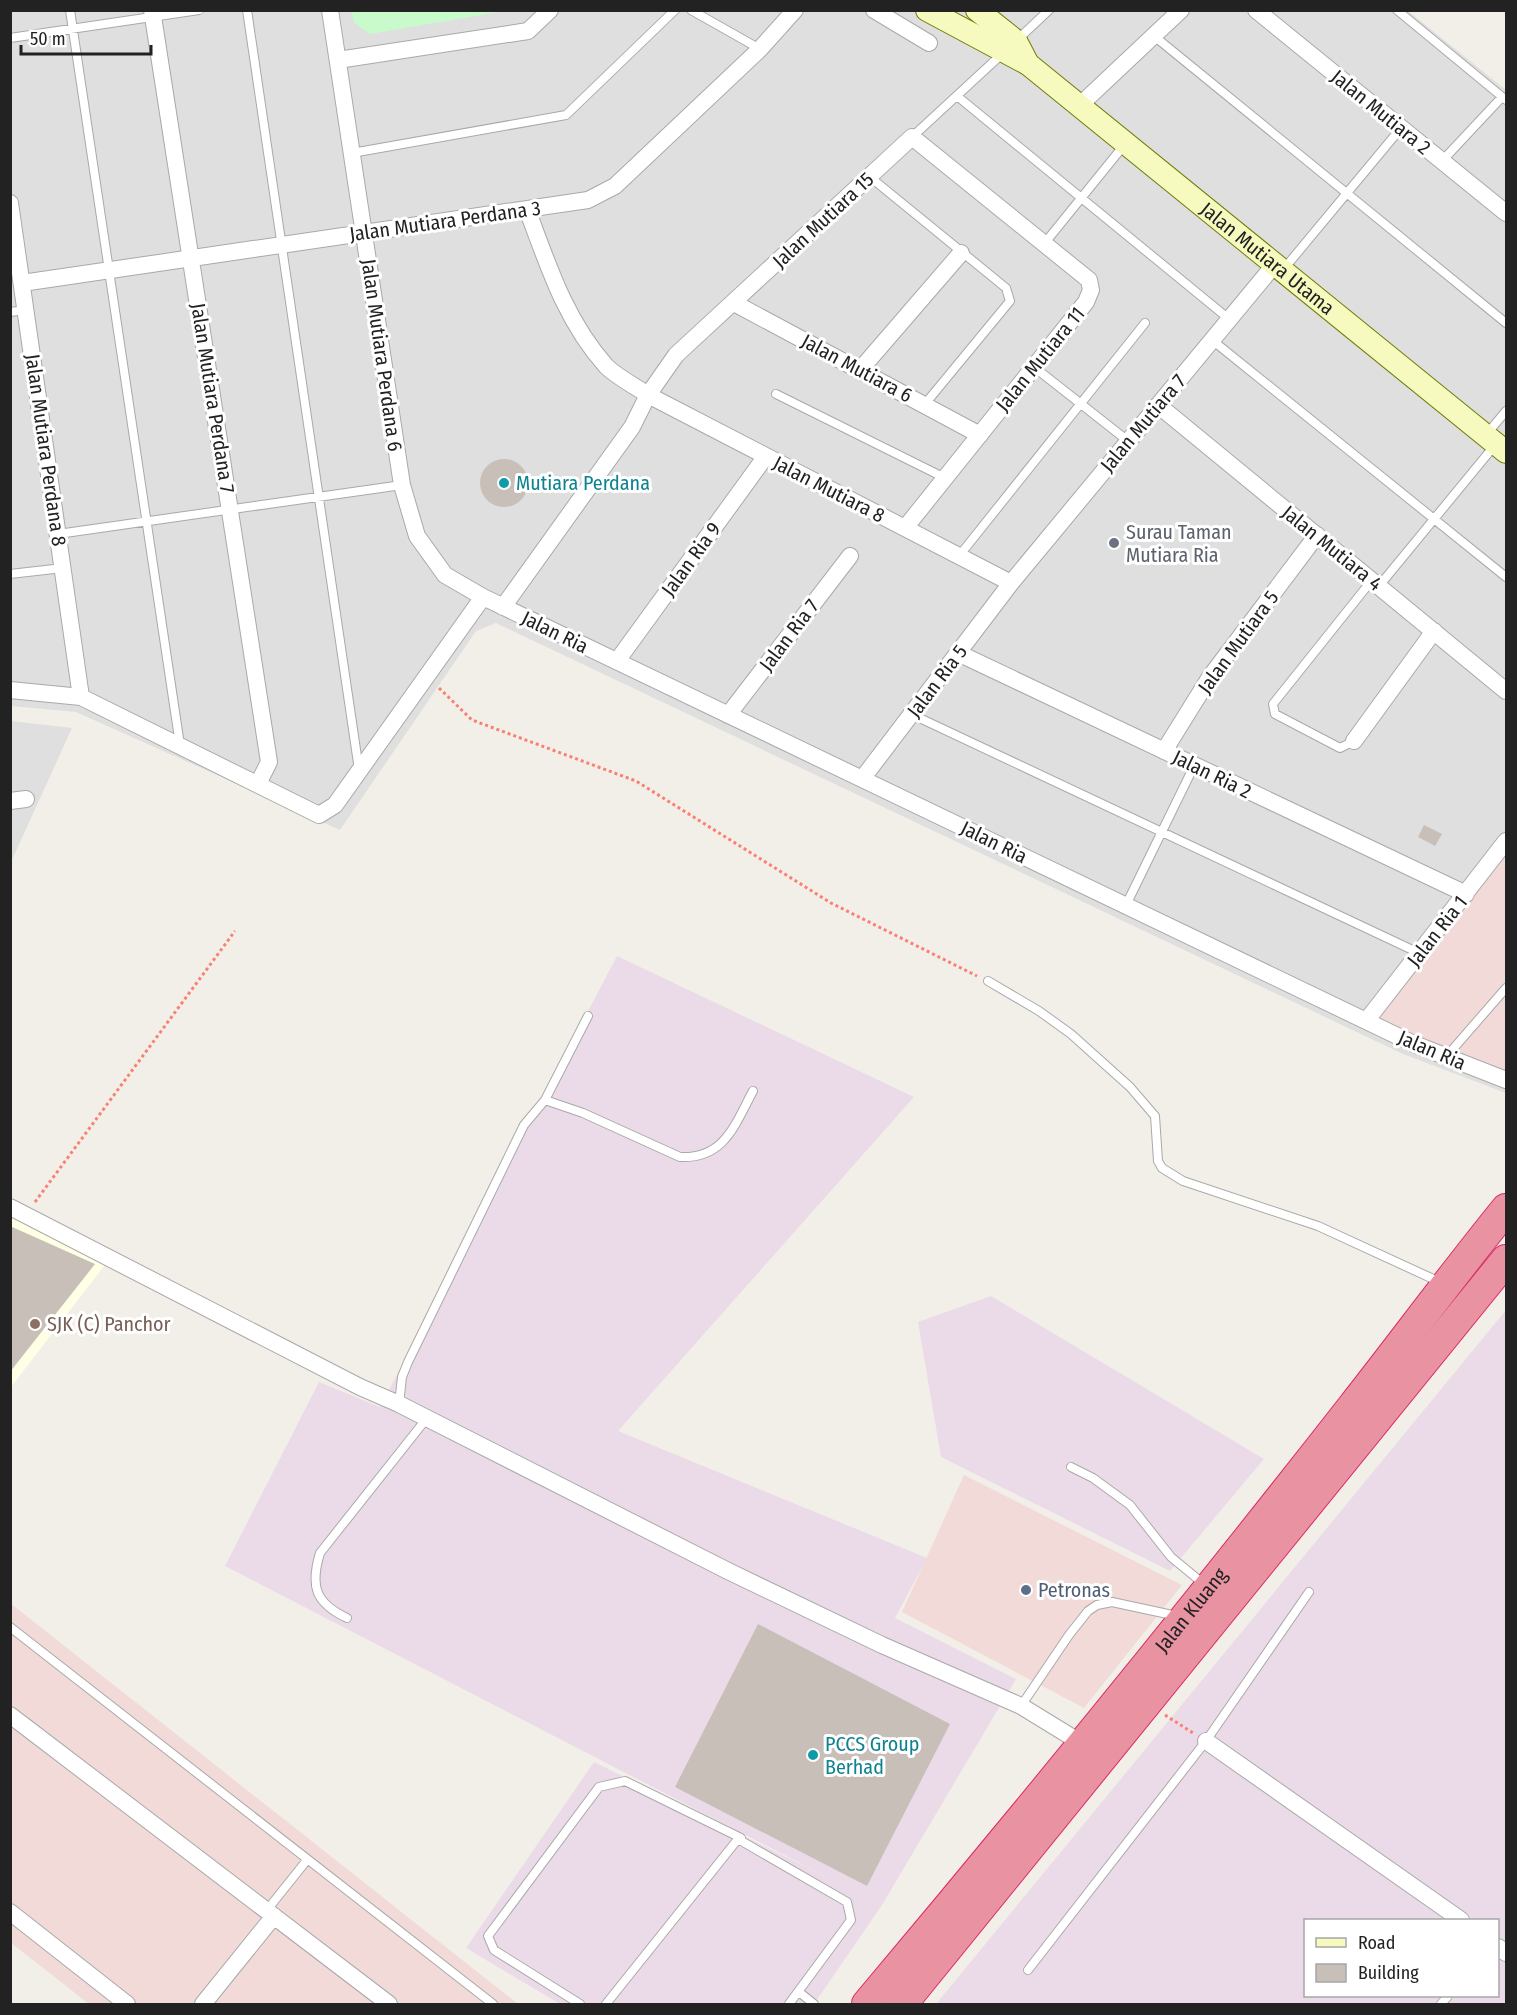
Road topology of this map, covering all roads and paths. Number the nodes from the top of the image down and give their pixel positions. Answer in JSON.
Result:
{"nodes":[{"id":1,"x":70,"y":10,"type":"edge"},
{"id":2,"x":199,"y":10,"type":"edge"},
{"id":3,"x":247,"y":10,"type":"edge"},
{"id":4,"x":330,"y":10,"type":"edge"},
{"id":5,"x":550,"y":10,"type":"edge"},
{"id":6,"x":675,"y":10,"type":"edge"},
{"id":7,"x":691,"y":10,"type":"edge"},
{"id":8,"x":795,"y":10,"type":"edge"},
{"id":9,"x":874,"y":10,"type":"edge"},
{"id":10,"x":927,"y":10,"type":"edge"},
{"id":11,"x":977,"y":10,"type":"edge"},
{"id":12,"x":1049,"y":10,"type":"edge"},
{"id":13,"x":1181,"y":10,"type":"edge"},
{"id":14,"x":1256,"y":10,"type":"edge"},
{"id":15,"x":1397,"y":10,"type":"edge"},
{"id":16,"x":153,"y":14,"type":"edge"},
{"id":17,"x":73,"y":29,"type":"junction"},
{"id":18,"x":1154,"y":36,"type":"junction"},
{"id":19,"x":10,"y":38,"type":"edge"},
{"id":20,"x":929,"y":43,"type":"dead end"},
{"id":21,"x":1010,"y":47,"type":"junction"},
{"id":22,"x":760,"y":50,"type":"junction"},
{"id":23,"x":338,"y":60,"type":"junction"},
{"id":24,"x":957,"y":96,"type":"junction"},
{"id":25,"x":1504,"y":99,"type":"edge"},
{"id":26,"x":1079,"y":106,"type":"junction"},
{"id":27,"x":1401,"y":128,"type":"junction"},
{"id":28,"x":912,"y":137,"type":"junction"},
{"id":29,"x":1126,"y":143,"type":"junction"},
{"id":30,"x":352,"y":153,"type":"junction"},
{"id":31,"x":1442,"y":161,"type":"junction"},
{"id":32,"x":870,"y":177,"type":"junction"},
{"id":33,"x":1347,"y":193,"type":"junction"},
{"id":34,"x":1081,"y":197,"type":"junction"},
{"id":35,"x":10,"y":203,"type":"edge"},
{"id":36,"x":527,"y":209,"type":"junction"},
{"id":37,"x":1506,"y":213,"type":"edge"},
{"id":38,"x":364,"y":233,"type":"junction"},
{"id":39,"x":1044,"y":243,"type":"junction"},
{"id":40,"x":282,"y":245,"type":"junction"},
{"id":41,"x":961,"y":253,"type":"junction"},
{"id":42,"x":190,"y":259,"type":"junction"},
{"id":43,"x":1279,"y":267,"type":"junction"},
{"id":44,"x":110,"y":270,"type":"junction"},
{"id":45,"x":22,"y":283,"type":"junction"},
{"id":46,"x":734,"y":303,"type":"junction"},
{"id":47,"x":18,"y":311,"type":"edge"},
{"id":48,"x":1229,"y":319,"type":"junction"},
{"id":49,"x":1145,"y":323,"type":"dead end"},
{"id":50,"x":1506,"y":323,"type":"edge"},
{"id":51,"x":1212,"y":340,"type":"junction"},
{"id":52,"x":1034,"y":368,"type":"junction"},
{"id":53,"x":860,"y":370,"type":"junction"},
{"id":54,"x":776,"y":393,"type":"dead end"},
{"id":55,"x":648,"y":395,"type":"junction"},
{"id":56,"x":925,"y":404,"type":"junction"},
{"id":57,"x":1080,"y":404,"type":"junction"},
{"id":58,"x":1158,"y":405,"type":"junction"},
{"id":59,"x":1506,"y":411,"type":"edge"},
{"id":60,"x":980,"y":435,"type":"junction"},
{"id":61,"x":1128,"y":441,"type":"junction"},
{"id":62,"x":1496,"y":444,"type":"edge"},
{"id":63,"x":766,"y":456,"type":"junction"},
{"id":64,"x":945,"y":478,"type":"junction"},
{"id":65,"x":402,"y":485,"type":"junction"},
{"id":66,"x":319,"y":497,"type":"junction"},
{"id":67,"x":231,"y":509,"type":"junction"},
{"id":68,"x":1434,"y":519,"type":"junction"},
{"id":69,"x":147,"y":521,"type":"junction"},
{"id":70,"x":905,"y":528,"type":"junction"},
{"id":71,"x":58,"y":534,"type":"junction"},
{"id":72,"x":1317,"y":535,"type":"junction"},
{"id":73,"x":850,"y":556,"type":"dead end"},
{"id":74,"x":959,"y":556,"type":"junction"},
{"id":75,"x":63,"y":568,"type":"junction"},
{"id":76,"x":10,"y":574,"type":"edge"},
{"id":77,"x":1506,"y":577,"type":"edge"},
{"id":78,"x":1011,"y":583,"type":"junction"},
{"id":79,"x":1376,"y":583,"type":"junction"},
{"id":80,"x":483,"y":597,"type":"junction"},
{"id":81,"x":502,"y":607,"type":"junction"},
{"id":82,"x":1434,"y":631,"type":"junction"},
{"id":83,"x":958,"y":653,"type":"junction"},
{"id":84,"x":617,"y":661,"type":"junction"},
{"id":85,"x":427,"y":676,"type":"junction"},
{"id":86,"x":10,"y":690,"type":"edge"},
{"id":87,"x":1506,"y":691,"type":"edge"},
{"id":88,"x":81,"y":697,"type":"junction"},
{"id":89,"x":911,"y":714,"type":"junction"},
{"id":90,"x":728,"y":715,"type":"junction"},
{"id":91,"x":1354,"y":741,"type":"joint"},
{"id":92,"x":180,"y":746,"type":"junction"},
{"id":93,"x":1164,"y":751,"type":"junction"},
{"id":94,"x":1194,"y":766,"type":"junction"},
{"id":95,"x":359,"y":771,"type":"junction"},
{"id":96,"x":862,"y":779,"type":"junction"},
{"id":97,"x":258,"y":784,"type":"junction"},
{"id":98,"x":1162,"y":832,"type":"junction"},
{"id":99,"x":1506,"y":841,"type":"edge"},
{"id":100,"x":1466,"y":894,"type":"junction"},
{"id":101,"x":1126,"y":905,"type":"junction"},
{"id":102,"x":235,"y":931,"type":"dead end"},
{"id":103,"x":1419,"y":953,"type":"junction"},
{"id":104,"x":988,"y":981,"type":"joint"},
{"id":105,"x":1506,"y":988,"type":"edge"},
{"id":106,"x":588,"y":1016,"type":"dead end"},
{"id":107,"x":1367,"y":1020,"type":"junction"},
{"id":108,"x":1445,"y":1058,"type":"junction"},
{"id":109,"x":1506,"y":1080,"type":"edge"},
{"id":110,"x":753,"y":1091,"type":"dead end"},
{"id":111,"x":545,"y":1100,"type":"junction"},
{"id":112,"x":10,"y":1207,"type":"edge"},
{"id":113,"x":1506,"y":1209,"type":"edge"},
{"id":114,"x":26,"y":1214,"type":"junction"},
{"id":115,"x":1506,"y":1260,"type":"edge"},
{"id":116,"x":1445,"y":1284,"type":"junction"},
{"id":117,"x":399,"y":1404,"type":"junction"},
{"id":118,"x":428,"y":1418,"type":"junction"},
{"id":119,"x":1071,"y":1467,"type":"dead end"},
{"id":120,"x":1208,"y":1587,"type":"junction"},
{"id":121,"x":1309,"y":1592,"type":"dead end"},
{"id":122,"x":1184,"y":1617,"type":"junction"},
{"id":123,"x":347,"y":1618,"type":"dead end"},
{"id":124,"x":10,"y":1627,"type":"edge"},
{"id":125,"x":1146,"y":1703,"type":"junction"},
{"id":126,"x":1021,"y":1706,"type":"junction"},
{"id":127,"x":10,"y":1715,"type":"edge"},
{"id":128,"x":1206,"y":1742,"type":"junction"},
{"id":129,"x":1083,"y":1744,"type":"junction"},
{"id":130,"x":738,"y":1839,"type":"junction"},
{"id":131,"x":307,"y":1860,"type":"junction"},
{"id":132,"x":10,"y":1912,"type":"edge"},
{"id":133,"x":271,"y":1913,"type":"junction"},
{"id":134,"x":1460,"y":1919,"type":"edge"},
{"id":135,"x":1028,"y":1970,"type":"dead end"},
{"id":136,"x":799,"y":1992,"type":"junction"},
{"id":137,"x":127,"y":2004,"type":"edge"},
{"id":138,"x":203,"y":2004,"type":"edge"},
{"id":139,"x":389,"y":2004,"type":"edge"},
{"id":140,"x":493,"y":2004,"type":"edge"},
{"id":141,"x":580,"y":2004,"type":"edge"},
{"id":142,"x":606,"y":2004,"type":"edge"},
{"id":143,"x":789,"y":2004,"type":"edge"},
{"id":144,"x":814,"y":2004,"type":"edge"},
{"id":145,"x":867,"y":2004,"type":"edge"},
{"id":146,"x":902,"y":2004,"type":"edge"}],
"edges":[{"from":1,"to":17,"type":"lane"},
{"from":2,"to":16,"type":"lane"},
{"from":3,"to":40,"type":"lane"},
{"from":4,"to":23,"type":"street","name":"Jalan Mutiara Perdana 6"},
{"from":5,"to":23,"type":"street"},
{"from":6,"to":30,"type":"lane"},
{"from":7,"to":22,"type":"lane"},
{"from":8,"to":22,"type":"street","name":"Jalan Mutiara Perdana 3"},
{"from":9,"to":20,"type":"street"},
{"from":10,"to":21,"type":"street","name":"Jalan Mutiara Utama"},
{"from":11,"to":21,"type":"street","name":"Jalan Mutiara Utama"},
{"from":12,"to":21,"type":"lane"},
{"from":13,"to":18,"type":"street"},
{"from":14,"to":27,"type":"street","name":"Jalan Mutiara 2"},
{"from":15,"to":25,"type":"lane"},
{"from":16,"to":17,"type":"lane"},
{"from":16,"to":42,"type":"street","name":"Jalan Mutiara Perdana 7"},
{"from":17,"to":19,"type":"lane"},
{"from":17,"to":44,"type":"lane"},
{"from":18,"to":26,"type":"street"},
{"from":18,"to":33,"type":"lane"},
{"from":21,"to":24,"type":"lane"},
{"from":21,"to":26,"type":"street","name":"Jalan Mutiara Utama"},
{"from":22,"to":36,"type":"street","name":"Jalan Mutiara Perdana 3"},
{"from":23,"to":30,"type":"street","name":"Jalan Mutiara Perdana 6"},
{"from":24,"to":28,"type":"lane"},
{"from":24,"to":34,"type":"lane"},
{"from":25,"to":31,"type":"lane"},
{"from":26,"to":29,"type":"street","name":"Jalan Mutiara Utama"},
{"from":27,"to":31,"type":"street","name":"Jalan Mutiara 2"},
{"from":27,"to":33,"type":"lane"},
{"from":28,"to":32,"type":"street","name":"Jalan Mutiara 15"},
{"from":28,"to":39,"type":"street","name":"Jalan Mutiara 11"},
{"from":29,"to":34,"type":"lane"},
{"from":29,"to":43,"type":"street","name":"Jalan Mutiara Utama"},
{"from":30,"to":38,"type":"street","name":"Jalan Mutiara Perdana 6"},
{"from":31,"to":37,"type":"street","name":"Jalan Mutiara 2"},
{"from":32,"to":41,"type":"lane"},
{"from":32,"to":46,"type":"street","name":"Jalan Mutiara 15"},
{"from":33,"to":43,"type":"lane"},
{"from":33,"to":50,"type":"lane"},
{"from":34,"to":39,"type":"lane"},
{"from":34,"to":48,"type":"lane"},
{"from":35,"to":45,"type":"street","name":"Jalan Mutiara Perdana 8"},
{"from":36,"to":38,"type":"street","name":"Jalan Mutiara Perdana 3"},
{"from":36,"to":55,"type":"street","name":"Jalan Mutiara 8"},
{"from":38,"to":40,"type":"street","name":"Jalan Mutiara Perdana 3"},
{"from":38,"to":65,"type":"street","name":"Jalan Mutiara Perdana 6"},
{"from":39,"to":52,"type":"street","name":"Jalan Mutiara 11"},
{"from":40,"to":42,"type":"street","name":"Jalan Mutiara Perdana 3"},
{"from":40,"to":66,"type":"lane"},
{"from":41,"to":53,"type":"street"},
{"from":41,"to":56,"type":"lane"},
{"from":42,"to":44,"type":"street","name":"Jalan Mutiara Perdana 3"},
{"from":42,"to":67,"type":"street","name":"Jalan Mutiara Perdana 7"},
{"from":43,"to":48,"type":"street","name":"Jalan Mutiara 7"},
{"from":43,"to":62,"type":"street","name":"Jalan Mutiara Utama"},
{"from":44,"to":45,"type":"street","name":"Jalan Mutiara Perdana 3"},
{"from":44,"to":69,"type":"lane"},
{"from":45,"to":47,"type":"street","name":"Jalan Mutiara Perdana 8"},
{"from":46,"to":53,"type":"street","name":"Jalan Mutiara 6"},
{"from":46,"to":55,"type":"street","name":"Jalan Mutiara 15"},
{"from":47,"to":71,"type":"street","name":"Jalan Mutiara Perdana 8"},
{"from":48,"to":51,"type":"street","name":"Jalan Mutiara 7"},
{"from":49,"to":57,"type":"lane"},
{"from":51,"to":58,"type":"street","name":"Jalan Mutiara 7"},
{"from":51,"to":68,"type":"lane"},
{"from":52,"to":57,"type":"lane"},
{"from":52,"to":60,"type":"street","name":"Jalan Mutiara 11"},
{"from":53,"to":56,"type":"street","name":"Jalan Mutiara 6"},
{"from":54,"to":64,"type":"lane"},
{"from":55,"to":63,"type":"street","name":"Jalan Mutiara 8"},
{"from":55,"to":81,"type":"street","name":"Jalan Mutiara 15"},
{"from":56,"to":60,"type":"street","name":"Jalan Mutiara 6"},
{"from":57,"to":61,"type":"lane"},
{"from":57,"to":74,"type":"lane"},
{"from":58,"to":61,"type":"street","name":"Jalan Mutiara 7"},
{"from":58,"to":72,"type":"street","name":"Jalan Mutiara 4"},
{"from":59,"to":62,"type":"lane"},
{"from":60,"to":64,"type":"street","name":"Jalan Mutiara 11"},
{"from":61,"to":78,"type":"street","name":"Jalan Mutiara 7"},
{"from":62,"to":68,"type":"lane"},
{"from":63,"to":70,"type":"street","name":"Jalan Mutiara 8"},
{"from":63,"to":84,"type":"street","name":"Jalan Ria 9"},
{"from":64,"to":70,"type":"street","name":"Jalan Mutiara 11"},
{"from":65,"to":66,"type":"lane"},
{"from":65,"to":80,"type":"street","name":"Jalan Mutiara Perdana 6"},
{"from":66,"to":67,"type":"lane"},
{"from":66,"to":95,"type":"lane"},
{"from":67,"to":69,"type":"lane"},
{"from":67,"to":97,"type":"street","name":"Jalan Mutiara Perdana 7"},
{"from":68,"to":77,"type":"lane"},
{"from":68,"to":79,"type":"lane"},
{"from":69,"to":71,"type":"lane"},
{"from":69,"to":92,"type":"lane"},
{"from":70,"to":74,"type":"street","name":"Jalan Mutiara 8"},
{"from":71,"to":75,"type":"street","name":"Jalan Mutiara Perdana 8"},
{"from":72,"to":79,"type":"street","name":"Jalan Mutiara 4"},
{"from":72,"to":93,"type":"street","name":"Jalan Mutiara 5"},
{"from":73,"to":90,"type":"street","name":"Jalan Ria 7"},
{"from":74,"to":78,"type":"street","name":"Jalan Mutiara 8"},
{"from":75,"to":76,"type":"lane"},
{"from":75,"to":88,"type":"street","name":"Jalan Mutiara Perdana 8"},
{"from":78,"to":83,"type":"street","name":"Jalan Ria 5"},
{"from":79,"to":82,"type":"street","name":"Jalan Mutiara 4"},
{"from":79,"to":91,"type":"lane"},
{"from":80,"to":81,"type":"street","name":"Jalan Ria"},
{"from":80,"to":85,"type":"street"},
{"from":81,"to":84,"type":"street","name":"Jalan Ria"},
{"from":82,"to":87,"type":"street","name":"Jalan Mutiara 4"},
{"from":82,"to":91,"type":"street"},
{"from":83,"to":89,"type":"street","name":"Jalan Ria 5"},
{"from":83,"to":93,"type":"street","name":"Jalan Ria 2"},
{"from":84,"to":90,"type":"street","name":"Jalan Ria"},
{"from":85,"to":95,"type":"street"},
{"from":85,"to":104,"type":"path"},
{"from":86,"to":88,"type":"street"},
{"from":88,"to":92,"type":"street"},
{"from":89,"to":96,"type":"street","name":"Jalan Ria 5"},
{"from":89,"to":98,"type":"lane"},
{"from":90,"to":96,"type":"street","name":"Jalan Ria"},
{"from":92,"to":97,"type":"street"},
{"from":93,"to":94,"type":"street","name":"Jalan Ria 2"},
{"from":94,"to":98,"type":"lane"},
{"from":94,"to":100,"type":"street","name":"Jalan Ria 2"},
{"from":95,"to":97,"type":"street"},
{"from":96,"to":101,"type":"street","name":"Jalan Ria"},
{"from":98,"to":101,"type":"lane"},
{"from":98,"to":103,"type":"lane"},
{"from":99,"to":100,"type":"street","name":"Jalan Ria 1"},
{"from":100,"to":103,"type":"street","name":"Jalan Ria 1"},
{"from":101,"to":107,"type":"street","name":"Jalan Ria"},
{"from":102,"to":114,"type":"path"},
{"from":103,"to":107,"type":"street","name":"Jalan Ria 1"},
{"from":104,"to":116,"type":"lane"},
{"from":105,"to":108,"type":"lane"},
{"from":106,"to":111,"type":"lane"},
{"from":107,"to":108,"type":"street","name":"Jalan Ria"},
{"from":108,"to":109,"type":"street","name":"Jalan Ria"},
{"from":110,"to":111,"type":"lane"},
{"from":111,"to":117,"type":"lane"},
{"from":112,"to":114,"type":"street"},
{"from":113,"to":116,"type":"highway","name":"Jalan Kluang"},
{"from":114,"to":117,"type":"street"},
{"from":115,"to":125,"type":"highway","name":"Jalan Kluang"},
{"from":116,"to":120,"type":"highway","name":"Jalan Kluang"},
{"from":117,"to":118,"type":"street"},
{"from":118,"to":123,"type":"lane"},
{"from":118,"to":126,"type":"street"},
{"from":119,"to":120,"type":"lane"},
{"from":120,"to":122,"type":"highway","name":"Jalan Kluang"},
{"from":121,"to":128,"type":"lane"},
{"from":122,"to":126,"type":"lane"},
{"from":122,"to":129,"type":"highway","name":"Jalan Kluang"},
{"from":124,"to":131,"type":"lane"},
{"from":125,"to":128,"type":"path"},
{"from":125,"to":146,"type":"highway","name":"Jalan Kluang"},
{"from":126,"to":129,"type":"street"},
{"from":127,"to":133,"type":"street"},
{"from":128,"to":134,"type":"street"},
{"from":128,"to":135,"type":"lane"},
{"from":129,"to":145,"type":"highway","name":"Jalan Kluang"},
{"from":130,"to":136,"type":"lane"},
{"from":130,"to":141,"type":"lane"},
{"from":130,"to":142,"type":"lane"},
{"from":131,"to":133,"type":"lane"},
{"from":131,"to":140,"type":"lane"},
{"from":132,"to":137,"type":"street"},
{"from":133,"to":138,"type":"street"},
{"from":133,"to":139,"type":"street"},
{"from":136,"to":143,"type":"lane"},
{"from":136,"to":144,"type":"lane"}]}
